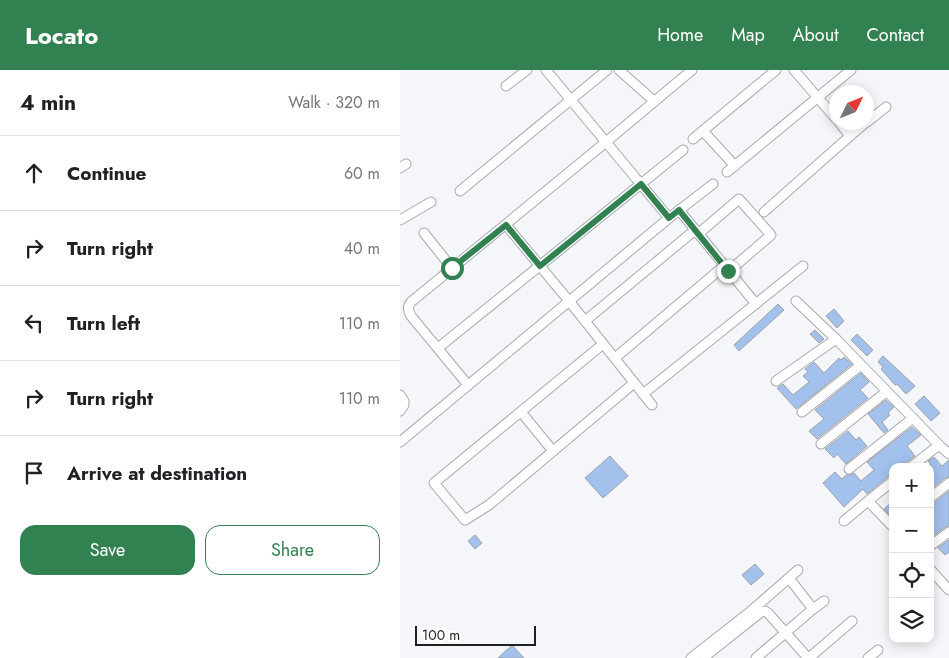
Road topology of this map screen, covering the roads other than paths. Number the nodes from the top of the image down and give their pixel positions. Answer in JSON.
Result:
{"nodes":[{"id":1,"x":527,"y":70,"type":"edge"},
{"id":2,"x":546,"y":70,"type":"edge"},
{"id":3,"x":608,"y":70,"type":"edge"},
{"id":4,"x":619,"y":70,"type":"edge"},
{"id":5,"x":692,"y":70,"type":"edge"},
{"id":6,"x":776,"y":70,"type":"edge"},
{"id":7,"x":794,"y":70,"type":"edge"},
{"id":8,"x":851,"y":70,"type":"edge"},
{"id":9,"x":506,"y":86,"type":"dead end"},
{"id":10,"x":818,"y":98,"type":"junction"},
{"id":11,"x":571,"y":100,"type":"junction"},
{"id":12,"x":654,"y":101,"type":"junction"},
{"id":13,"x":886,"y":107,"type":"dead end"},
{"id":14,"x":829,"y":111,"type":"edge"},
{"id":15,"x":874,"y":116,"type":"edge"},
{"id":16,"x":845,"y":130,"type":"edge"},
{"id":17,"x":857,"y":130,"type":"edge"},
{"id":18,"x":703,"y":131,"type":"junction"},
{"id":19,"x":850,"y":136,"type":"junction"},
{"id":20,"x":693,"y":139,"type":"dead end"},
{"id":21,"x":606,"y":142,"type":"junction"},
{"id":22,"x":683,"y":150,"type":"dead end"},
{"id":23,"x":641,"y":184,"type":"junction"},
{"id":24,"x":713,"y":184,"type":"dead end"},
{"id":25,"x":460,"y":192,"type":"dead end"},
{"id":26,"x":431,"y":202,"type":"dead end"},
{"id":27,"x":679,"y":210,"type":"junction"},
{"id":28,"x":764,"y":212,"type":"dead end"},
{"id":29,"x":669,"y":218,"type":"junction"},
{"id":30,"x":400,"y":220,"type":"edge"},
{"id":31,"x":506,"y":225,"type":"junction"},
{"id":32,"x":696,"y":232,"type":"junction"},
{"id":33,"x":424,"y":233,"type":"dead end"},
{"id":34,"x":540,"y":266,"type":"junction"},
{"id":35,"x":803,"y":266,"type":"dead end"},
{"id":36,"x":452,"y":268,"type":"junction"},
{"id":37,"x":727,"y":269,"type":"junction"},
{"id":38,"x":569,"y":301,"type":"junction"},
{"id":39,"x":796,"y":301,"type":"dead end"},
{"id":40,"x":756,"y":304,"type":"junction"},
{"id":41,"x":585,"y":321,"type":"junction"},
{"id":42,"x":836,"y":339,"type":"junction"},
{"id":43,"x":603,"y":344,"type":"junction"},
{"id":44,"x":438,"y":348,"type":"junction"},
{"id":45,"x":614,"y":358,"type":"junction"},
{"id":46,"x":861,"y":365,"type":"junction"},
{"id":47,"x":776,"y":381,"type":"dead end"},
{"id":48,"x":634,"y":382,"type":"junction"},
{"id":49,"x":468,"y":385,"type":"junction"},
{"id":50,"x":886,"y":392,"type":"junction"},
{"id":51,"x":400,"y":394,"type":"edge"},
{"id":52,"x":643,"y":394,"type":"junction"},
{"id":53,"x":652,"y":405,"type":"dead end"},
{"id":54,"x":400,"y":410,"type":"edge"},
{"id":55,"x":521,"y":412,"type":"junction"},
{"id":56,"x":802,"y":412,"type":"dead end"},
{"id":57,"x":913,"y":418,"type":"junction"},
{"id":58,"x":400,"y":442,"type":"edge"},
{"id":59,"x":821,"y":444,"type":"dead end"},
{"id":60,"x":939,"y":445,"type":"junction"},
{"id":61,"x":554,"y":451,"type":"junction"},
{"id":62,"x":949,"y":454,"type":"edge"},
{"id":63,"x":916,"y":463,"type":"edge"},
{"id":64,"x":849,"y":469,"type":"dead end"},
{"id":65,"x":949,"y":483,"type":"edge"},
{"id":66,"x":889,"y":485,"type":"edge"},
{"id":67,"x":934,"y":495,"type":"edge"},
{"id":68,"x":868,"y":501,"type":"junction"},
{"id":69,"x":844,"y":521,"type":"dead end"},
{"id":70,"x":889,"y":523,"type":"edge"},
{"id":71,"x":949,"y":532,"type":"edge"},
{"id":72,"x":934,"y":543,"type":"edge"},
{"id":73,"x":798,"y":570,"type":"dead end"},
{"id":74,"x":934,"y":573,"type":"edge"},
{"id":75,"x":792,"y":582,"type":"dead end"},
{"id":76,"x":947,"y":584,"type":"edge"},
{"id":77,"x":824,"y":601,"type":"dead end"},
{"id":78,"x":813,"y":609,"type":"junction"},
{"id":79,"x":852,"y":621,"type":"dead end"},
{"id":80,"x":785,"y":633,"type":"junction"},
{"id":81,"x":878,"y":650,"type":"dead end"},
{"id":82,"x":692,"y":658,"type":"edge"},
{"id":83,"x":703,"y":658,"type":"edge"},
{"id":84,"x":756,"y":658,"type":"edge"},
{"id":85,"x":809,"y":658,"type":"edge"},
{"id":86,"x":868,"y":658,"type":"edge"}],
"edges":[{"from":1,"to":9,"type":"street"},
{"from":2,"to":11,"type":"street"},
{"from":3,"to":11,"type":"street"},
{"from":4,"to":12,"type":"street"},
{"from":5,"to":12,"type":"street"},
{"from":6,"to":18,"type":"street"},
{"from":7,"to":10,"type":"street"},
{"from":8,"to":10,"type":"street"},
{"from":10,"to":14,"type":"street"},
{"from":10,"to":18,"type":"street"},
{"from":11,"to":21,"type":"street"},
{"from":11,"to":25,"type":"street"},
{"from":12,"to":21,"type":"street"},
{"from":13,"to":15,"type":"street"},
{"from":16,"to":19,"type":"street"},
{"from":17,"to":19,"type":"street"},
{"from":18,"to":20,"type":"street"},
{"from":19,"to":28,"type":"street"},
{"from":21,"to":23,"type":"street"},
{"from":21,"to":31,"type":"street"},
{"from":22,"to":23,"type":"street"},
{"from":23,"to":29,"type":"street"},
{"from":23,"to":34,"type":"street"},
{"from":24,"to":27,"type":"street"},
{"from":26,"to":30,"type":"street"},
{"from":27,"to":29,"type":"street"},
{"from":27,"to":32,"type":"street"},
{"from":29,"to":38,"type":"street"},
{"from":31,"to":34,"type":"street"},
{"from":31,"to":36,"type":"street"},
{"from":32,"to":37,"type":"street"},
{"from":32,"to":37,"type":"street"},
{"from":32,"to":41,"type":"street"},
{"from":33,"to":36,"type":"street"},
{"from":34,"to":38,"type":"street"},
{"from":34,"to":44,"type":"street"},
{"from":35,"to":40,"type":"street"},
{"from":36,"to":44,"type":"street"},
{"from":37,"to":40,"type":"street"},
{"from":37,"to":45,"type":"street"},
{"from":38,"to":41,"type":"street"},
{"from":38,"to":49,"type":"street"},
{"from":39,"to":42,"type":"street"},
{"from":40,"to":52,"type":"street"},
{"from":41,"to":43,"type":"street"},
{"from":42,"to":46,"type":"street"},
{"from":42,"to":47,"type":"street"},
{"from":43,"to":45,"type":"street"},
{"from":43,"to":55,"type":"street"},
{"from":44,"to":49,"type":"street"},
{"from":45,"to":48,"type":"street"},
{"from":46,"to":50,"type":"street"},
{"from":46,"to":56,"type":"street"},
{"from":48,"to":52,"type":"street"},
{"from":48,"to":61,"type":"street"},
{"from":49,"to":58,"type":"street"},
{"from":50,"to":57,"type":"street"},
{"from":50,"to":59,"type":"street"},
{"from":51,"to":54,"type":"street"},
{"from":52,"to":53,"type":"street"},
{"from":55,"to":61,"type":"street"},
{"from":55,"to":61,"type":"street"},
{"from":57,"to":60,"type":"street"},
{"from":57,"to":64,"type":"street"},
{"from":60,"to":62,"type":"street"},
{"from":60,"to":63,"type":"street"},
{"from":65,"to":67,"type":"street"},
{"from":66,"to":68,"type":"street"},
{"from":68,"to":69,"type":"street"},
{"from":68,"to":70,"type":"street"},
{"from":71,"to":72,"type":"street"},
{"from":73,"to":82,"type":"street"},
{"from":74,"to":76,"type":"street"},
{"from":75,"to":78,"type":"street"},
{"from":77,"to":78,"type":"street"},
{"from":78,"to":80,"type":"street"},
{"from":79,"to":85,"type":"street"},
{"from":80,"to":83,"type":"street"},
{"from":80,"to":84,"type":"street"},
{"from":80,"to":85,"type":"street"},
{"from":81,"to":86,"type":"street"}]}
